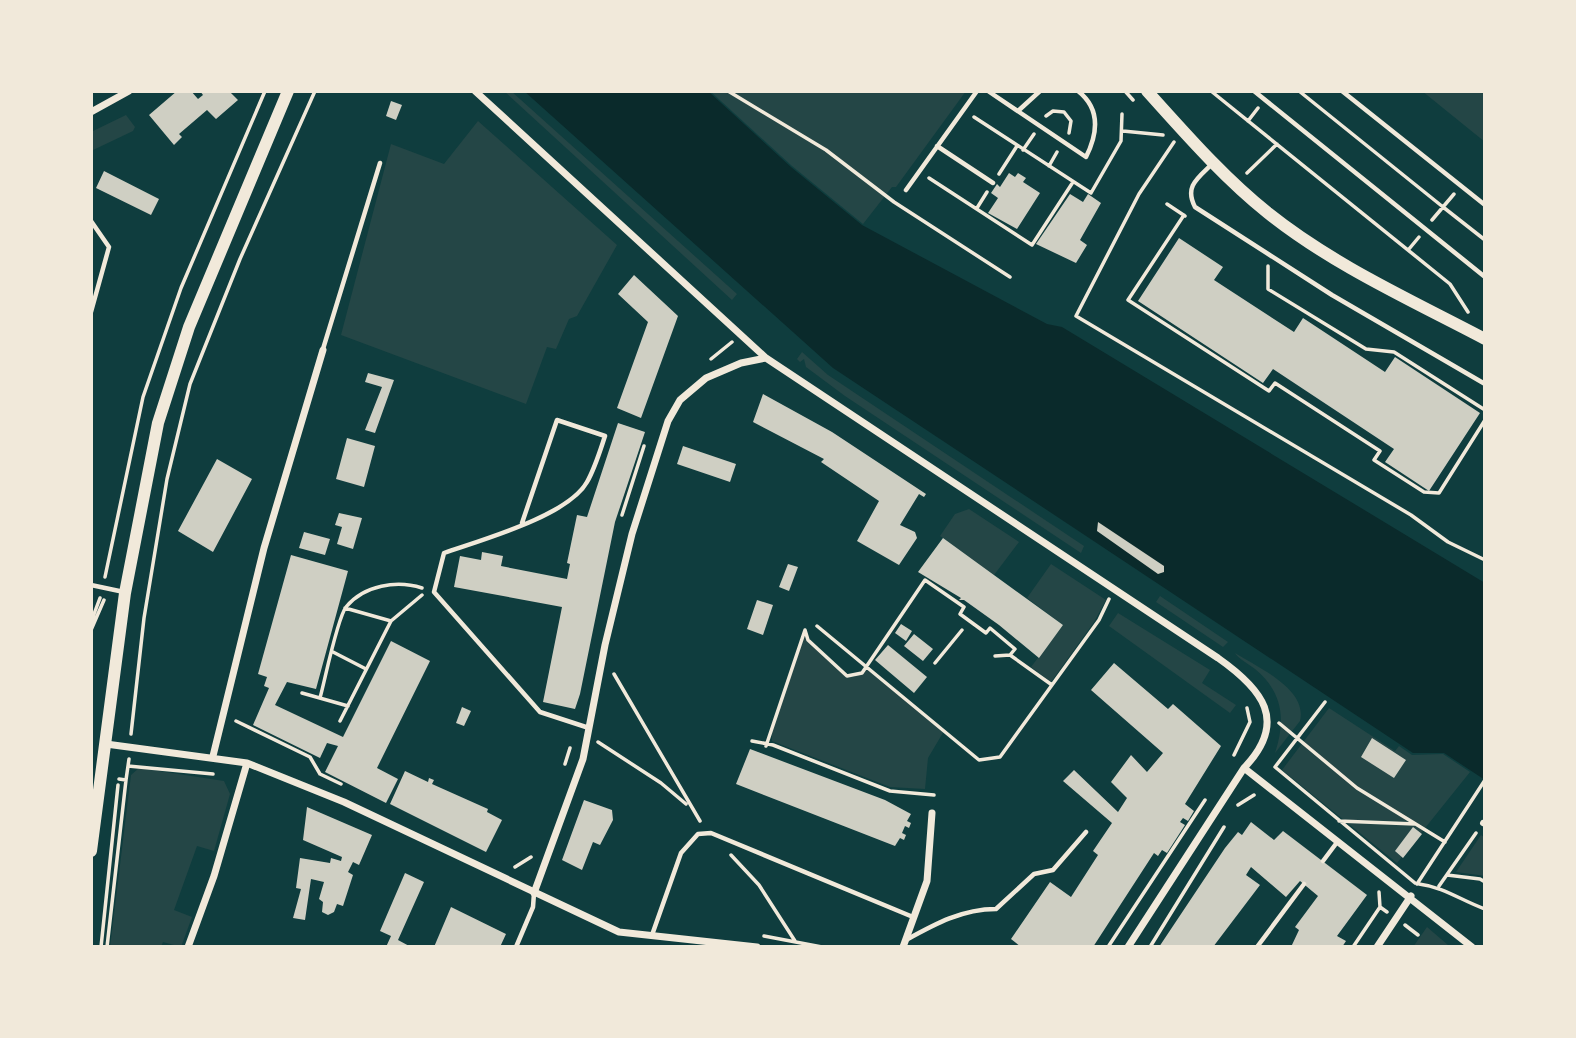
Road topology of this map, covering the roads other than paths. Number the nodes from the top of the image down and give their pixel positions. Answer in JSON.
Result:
{"nodes":[{"id":1,"x":129,"y":91,"type":"edge"},
{"id":2,"x":288,"y":91,"type":"edge"},
{"id":3,"x":475,"y":91,"type":"edge"},
{"id":4,"x":977,"y":91,"type":"edge"},
{"id":5,"x":988,"y":91,"type":"edge"},
{"id":6,"x":1040,"y":91,"type":"edge"},
{"id":7,"x":1078,"y":91,"type":"edge"},
{"id":8,"x":1147,"y":91,"type":"edge"},
{"id":9,"x":1254,"y":91,"type":"edge"},
{"id":10,"x":1342,"y":91,"type":"edge"},
{"id":11,"x":1018,"y":111,"type":"junction"},
{"id":12,"x":91,"y":112,"type":"edge"},
{"id":13,"x":937,"y":146,"type":"junction"},
{"id":14,"x":380,"y":163,"type":"dead end"},
{"id":15,"x":1214,"y":163,"type":"junction"},
{"id":16,"x":993,"y":183,"type":"dead end"},
{"id":17,"x":906,"y":190,"type":"dead end"},
{"id":18,"x":1485,"y":205,"type":"edge"},
{"id":19,"x":91,"y":221,"type":"edge"},
{"id":20,"x":1485,"y":277,"type":"edge"},
{"id":21,"x":91,"y":312,"type":"edge"},
{"id":22,"x":1485,"y":339,"type":"edge"},
{"id":23,"x":323,"y":350,"type":"joint"},
{"id":24,"x":766,"y":358,"type":"junction"},
{"id":25,"x":1484,"y":381,"type":"edge"},
{"id":26,"x":522,"y":523,"type":"junction"},
{"id":27,"x":91,"y":585,"type":"edge"},
{"id":28,"x":125,"y":593,"type":"junction"},
{"id":29,"x":588,"y":732,"type":"junction"},
{"id":30,"x":106,"y":744,"type":"junction"},
{"id":31,"x":213,"y":756,"type":"junction"},
{"id":32,"x":247,"y":763,"type":"junction"},
{"id":33,"x":1244,"y":768,"type":"junction"},
{"id":34,"x":932,"y":813,"type":"dead end"},
{"id":35,"x":93,"y":820,"type":"edge"},
{"id":36,"x":1086,"y":832,"type":"dead end"},
{"id":37,"x":1339,"y":841,"type":"junction"},
{"id":38,"x":91,"y":851,"type":"edge"},
{"id":39,"x":1323,"y":861,"type":"dead end"},
{"id":40,"x":1304,"y":884,"type":"dead end"},
{"id":41,"x":534,"y":893,"type":"junction"},
{"id":42,"x":1411,"y":896,"type":"junction"},
{"id":43,"x":914,"y":918,"type":"junction"},
{"id":44,"x":652,"y":936,"type":"junction"},
{"id":45,"x":904,"y":944,"type":"edge"},
{"id":46,"x":188,"y":947,"type":"edge"},
{"id":47,"x":516,"y":947,"type":"edge"},
{"id":48,"x":757,"y":947,"type":"edge"},
{"id":49,"x":1128,"y":947,"type":"edge"},
{"id":50,"x":1257,"y":947,"type":"edge"},
{"id":51,"x":1377,"y":947,"type":"edge"},
{"id":52,"x":1472,"y":947,"type":"edge"}],
"edges":[{"from":1,"to":12,"type":"street"},
{"from":2,"to":28,"type":"main road"},
{"from":3,"to":24,"type":"street"},
{"from":4,"to":13,"type":"lane"},
{"from":5,"to":11,"type":"lane"},
{"from":6,"to":11,"type":"lane"},
{"from":7,"to":11,"type":"lane"},
{"from":8,"to":15,"type":"main road"},
{"from":9,"to":20,"type":"lane"},
{"from":10,"to":18,"type":"lane"},
{"from":13,"to":16,"type":"lane"},
{"from":13,"to":17,"type":"lane"},
{"from":14,"to":23,"type":"lane"},
{"from":15,"to":22,"type":"main road"},
{"from":15,"to":25,"type":"lane"},
{"from":19,"to":21,"type":"lane"},
{"from":23,"to":31,"type":"street"},
{"from":24,"to":29,"type":"street"},
{"from":24,"to":33,"type":"street"},
{"from":26,"to":26,"type":"lane"},
{"from":26,"to":29,"type":"lane"},
{"from":27,"to":28,"type":"lane"},
{"from":28,"to":30,"type":"main road"},
{"from":29,"to":41,"type":"street"},
{"from":30,"to":31,"type":"street"},
{"from":30,"to":35,"type":"main road"},
{"from":31,"to":32,"type":"street"},
{"from":32,"to":41,"type":"street"},
{"from":32,"to":46,"type":"street"},
{"from":33,"to":37,"type":"street"},
{"from":33,"to":49,"type":"street"},
{"from":34,"to":43,"type":"street"},
{"from":35,"to":38,"type":"main road"},
{"from":36,"to":45,"type":"lane"},
{"from":37,"to":39,"type":"lane"},
{"from":37,"to":42,"type":"street"},
{"from":40,"to":50,"type":"lane"},
{"from":41,"to":44,"type":"street"},
{"from":41,"to":47,"type":"lane"},
{"from":42,"to":51,"type":"street"},
{"from":42,"to":52,"type":"street"},
{"from":43,"to":44,"type":"lane"},
{"from":43,"to":45,"type":"street"},
{"from":44,"to":48,"type":"street"}]}
